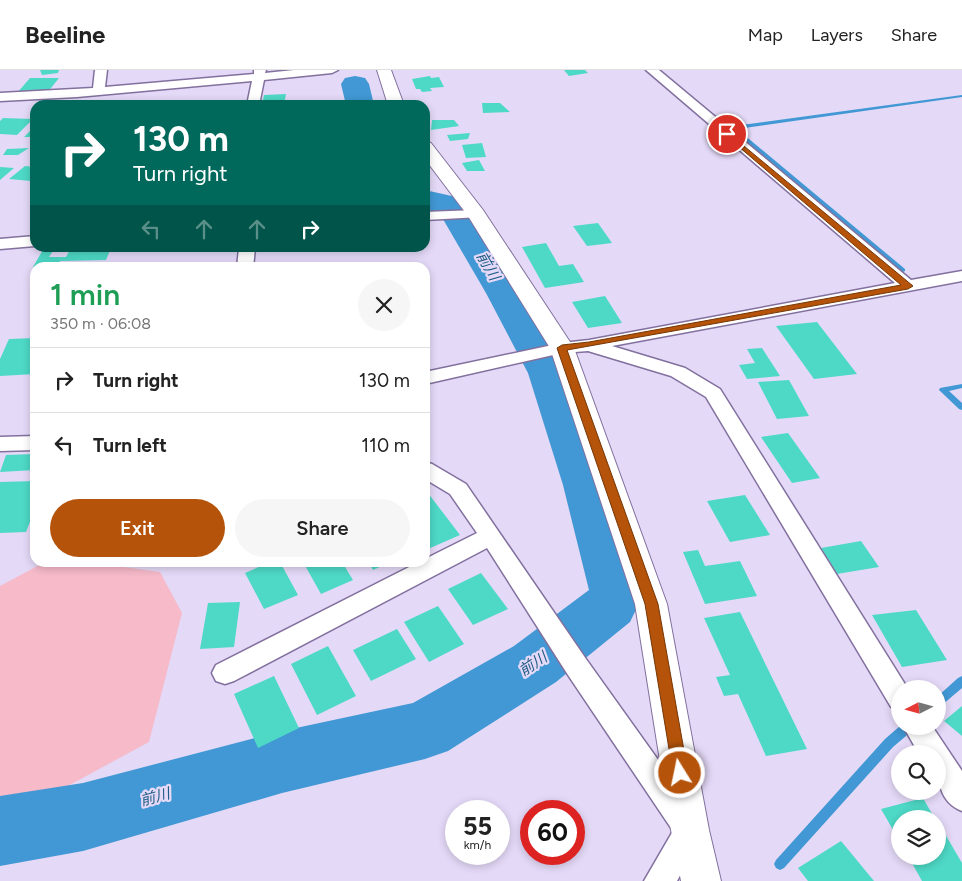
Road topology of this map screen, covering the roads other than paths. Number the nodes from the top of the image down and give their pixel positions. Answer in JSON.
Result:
{"nodes":[{"id":1,"x":101,"y":70,"type":"edge"},
{"id":2,"x":332,"y":70,"type":"edge"},
{"id":3,"x":384,"y":70,"type":"edge"},
{"id":4,"x":652,"y":70,"type":"edge"},
{"id":5,"x":260,"y":73,"type":"edge"},
{"id":6,"x":99,"y":91,"type":"junction"},
{"id":7,"x":0,"y":97,"type":"edge"},
{"id":8,"x":254,"y":100,"type":"edge"},
{"id":9,"x":394,"y":100,"type":"edge"},
{"id":10,"x":430,"y":154,"type":"edge"},
{"id":11,"x":476,"y":214,"type":"junction"},
{"id":12,"x":430,"y":216,"type":"edge"},
{"id":13,"x":30,"y":241,"type":"edge"},
{"id":14,"x":0,"y":244,"type":"edge"},
{"id":15,"x":962,"y":276,"type":"edge"},
{"id":16,"x":908,"y":286,"type":"junction"},
{"id":17,"x":589,"y":345,"type":"junction"},
{"id":18,"x":562,"y":348,"type":"junction"},
{"id":19,"x":430,"y":377,"type":"edge"},
{"id":20,"x":0,"y":444,"type":"edge"},
{"id":21,"x":30,"y":444,"type":"edge"},
{"id":22,"x":430,"y":472,"type":"edge"},
{"id":23,"x":491,"y":536,"type":"junction"},
{"id":24,"x":225,"y":673,"type":"dead end"},
{"id":25,"x":891,"y":683,"type":"edge"},
{"id":26,"x":946,"y":772,"type":"edge"},
{"id":27,"x":962,"y":797,"type":"edge"},
{"id":28,"x":690,"y":830,"type":"junction"},
{"id":29,"x":660,"y":881,"type":"edge"},
{"id":30,"x":701,"y":881,"type":"edge"}],
"edges":[{"from":1,"to":6,"type":"street"},
{"from":2,"to":5,"type":"street"},
{"from":3,"to":9,"type":"main road"},
{"from":4,"to":16,"type":"street"},
{"from":5,"to":6,"type":"street"},
{"from":5,"to":8,"type":"street"},
{"from":6,"to":7,"type":"street"},
{"from":10,"to":11,"type":"main road"},
{"from":11,"to":12,"type":"street"},
{"from":11,"to":18,"type":"main road"},
{"from":13,"to":14,"type":"street"},
{"from":15,"to":16,"type":"street"},
{"from":16,"to":17,"type":"street"},
{"from":17,"to":18,"type":"street"},
{"from":17,"to":25,"type":"street"},
{"from":18,"to":19,"type":"street"},
{"from":18,"to":28,"type":"main road"},
{"from":20,"to":21,"type":"street"},
{"from":22,"to":23,"type":"street"},
{"from":23,"to":24,"type":"street"},
{"from":23,"to":28,"type":"street"},
{"from":26,"to":27,"type":"street"},
{"from":28,"to":29,"type":"street"},
{"from":28,"to":30,"type":"main road"}]}
